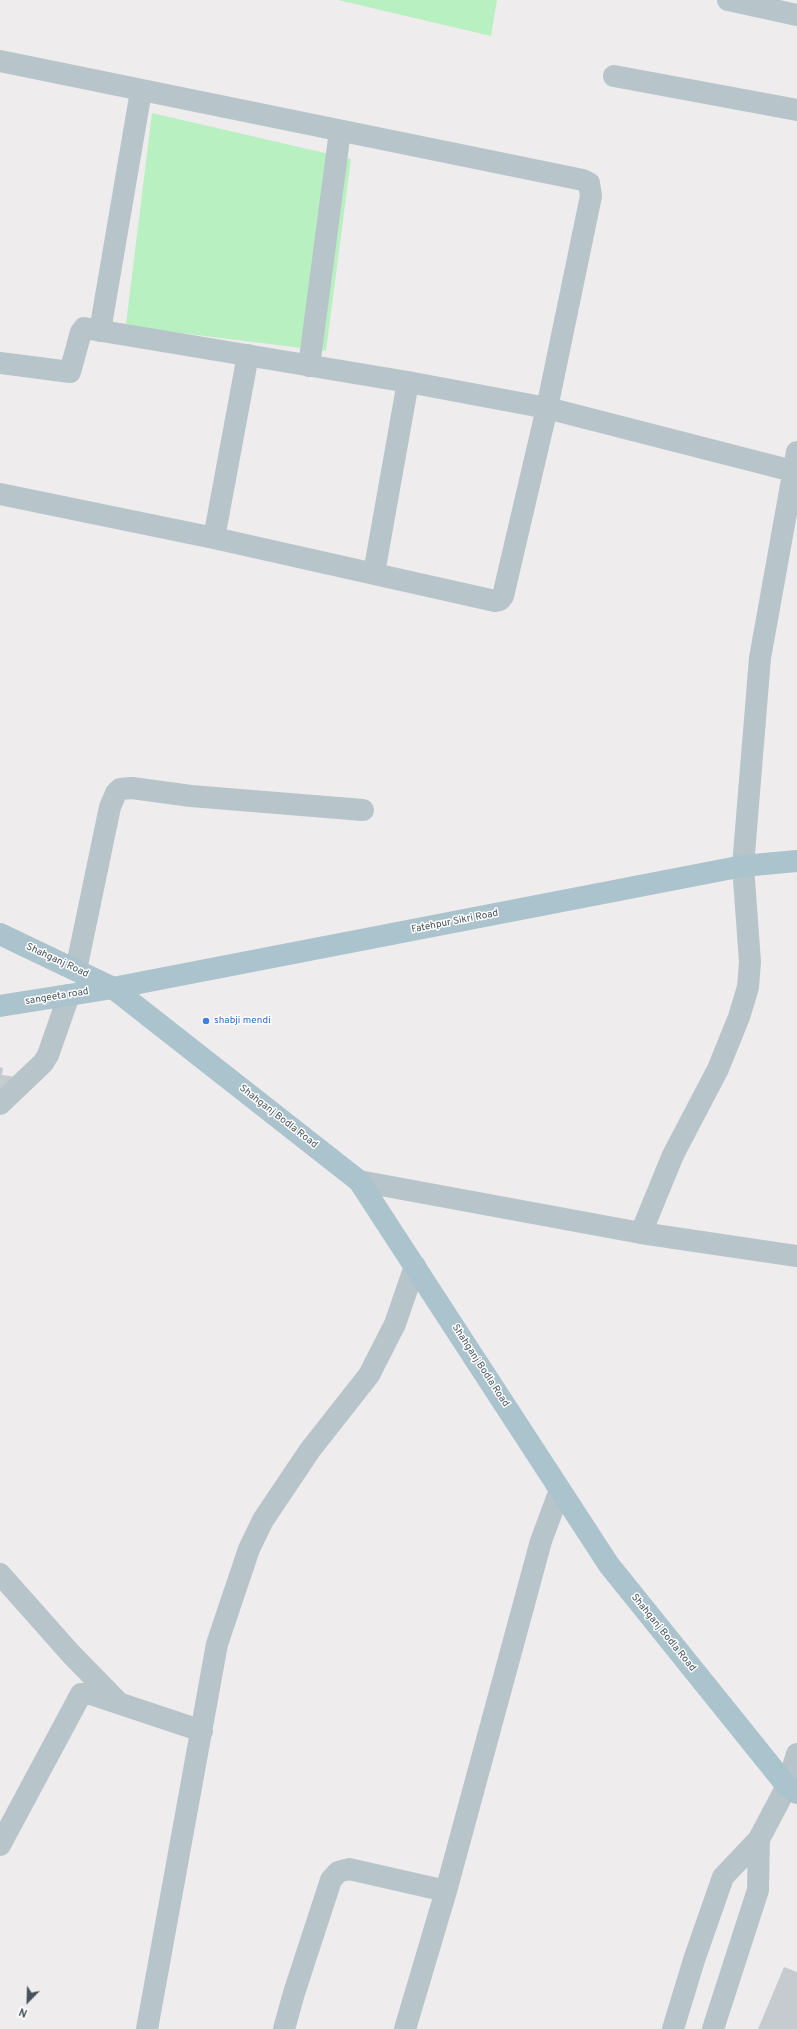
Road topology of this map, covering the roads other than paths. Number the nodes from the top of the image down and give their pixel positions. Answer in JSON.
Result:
{"nodes":[{"id":1,"x":728,"y":0,"type":"edge"},
{"id":2,"x":797,"y":15,"type":"edge"},
{"id":3,"x":0,"y":61,"type":"edge"},
{"id":4,"x":614,"y":76,"type":"dead end"},
{"id":5,"x":141,"y":91,"type":"junction"},
{"id":6,"x":797,"y":110,"type":"edge"},
{"id":7,"x":340,"y":131,"type":"junction"},
{"id":8,"x":100,"y":331,"type":"junction"},
{"id":9,"x":248,"y":355,"type":"junction"},
{"id":10,"x":0,"y":363,"type":"edge"},
{"id":11,"x":309,"y":366,"type":"junction"},
{"id":12,"x":408,"y":382,"type":"junction"},
{"id":13,"x":547,"y":408,"type":"junction"},
{"id":14,"x":796,"y":465,"type":"edge"},
{"id":15,"x":0,"y":494,"type":"edge"},
{"id":16,"x":214,"y":538,"type":"junction"},
{"id":17,"x":374,"y":573,"type":"junction"},
{"id":18,"x":363,"y":810,"type":"dead end"},
{"id":19,"x":797,"y":861,"type":"edge"},
{"id":20,"x":743,"y":866,"type":"junction"},
{"id":21,"x":0,"y":934,"type":"edge"},
{"id":22,"x":76,"y":970,"type":"junction"},
{"id":23,"x":113,"y":988,"type":"junction"},
{"id":24,"x":69,"y":995,"type":"junction"},
{"id":25,"x":0,"y":1006,"type":"edge"},
{"id":26,"x":0,"y":1104,"type":"edge"},
{"id":27,"x":360,"y":1181,"type":"junction"},
{"id":28,"x":641,"y":1233,"type":"junction"},
{"id":29,"x":797,"y":1256,"type":"edge"},
{"id":30,"x":415,"y":1266,"type":"junction"},
{"id":31,"x":560,"y":1490,"type":"junction"},
{"id":32,"x":0,"y":1574,"type":"edge"},
{"id":33,"x":119,"y":1703,"type":"junction"},
{"id":34,"x":202,"y":1731,"type":"junction"},
{"id":35,"x":797,"y":1754,"type":"edge"},
{"id":36,"x":792,"y":1790,"type":"edge"},
{"id":37,"x":759,"y":1839,"type":"junction"},
{"id":38,"x":0,"y":1844,"type":"edge"},
{"id":39,"x":446,"y":1891,"type":"junction"},
{"id":40,"x":147,"y":2029,"type":"edge"},
{"id":41,"x":284,"y":2029,"type":"edge"},
{"id":42,"x":405,"y":2029,"type":"edge"},
{"id":43,"x":673,"y":2029,"type":"edge"},
{"id":44,"x":713,"y":2029,"type":"edge"}],
"edges":[{"from":1,"to":2,"type":"street"},
{"from":3,"to":5,"type":"street"},
{"from":4,"to":6,"type":"street"},
{"from":5,"to":7,"type":"street"},
{"from":5,"to":8,"type":"street"},
{"from":7,"to":11,"type":"street"},
{"from":7,"to":13,"type":"street"},
{"from":8,"to":9,"type":"street"},
{"from":8,"to":10,"type":"street"},
{"from":9,"to":11,"type":"street"},
{"from":9,"to":16,"type":"street"},
{"from":11,"to":12,"type":"street"},
{"from":12,"to":13,"type":"street"},
{"from":12,"to":17,"type":"street"},
{"from":13,"to":14,"type":"street"},
{"from":13,"to":17,"type":"street"},
{"from":14,"to":20,"type":"street"},
{"from":15,"to":16,"type":"street"},
{"from":16,"to":17,"type":"street"},
{"from":18,"to":22,"type":"street"},
{"from":19,"to":20,"type":"main road","name":"Fatehpur Sikri Road"},
{"from":20,"to":23,"type":"main road","name":"Fatehpur Sikri Road"},
{"from":20,"to":28,"type":"street"},
{"from":21,"to":22,"type":"main road","name":"Shahganj Road"},
{"from":22,"to":23,"type":"main road","name":"Shahganj Road"},
{"from":23,"to":24,"type":"main road","name":"sangeeta road"},
{"from":23,"to":27,"type":"main road","name":"Shahganj Bodla Road"},
{"from":24,"to":25,"type":"main road","name":"sangeeta road"},
{"from":24,"to":26,"type":"street"},
{"from":27,"to":28,"type":"street"},
{"from":27,"to":30,"type":"main road","name":"Shahganj Bodla Road"},
{"from":28,"to":29,"type":"street"},
{"from":30,"to":31,"type":"main road","name":"Shahganj Bodla Road"},
{"from":30,"to":34,"type":"street"},
{"from":31,"to":36,"type":"main road","name":"Shahganj Bodla Road"},
{"from":31,"to":39,"type":"street"},
{"from":32,"to":33,"type":"street"},
{"from":33,"to":34,"type":"street"},
{"from":33,"to":38,"type":"street"},
{"from":34,"to":40,"type":"street"},
{"from":35,"to":36,"type":"street"},
{"from":36,"to":37,"type":"street"},
{"from":37,"to":43,"type":"street"},
{"from":37,"to":44,"type":"street"},
{"from":39,"to":41,"type":"street"},
{"from":39,"to":42,"type":"street"}]}
